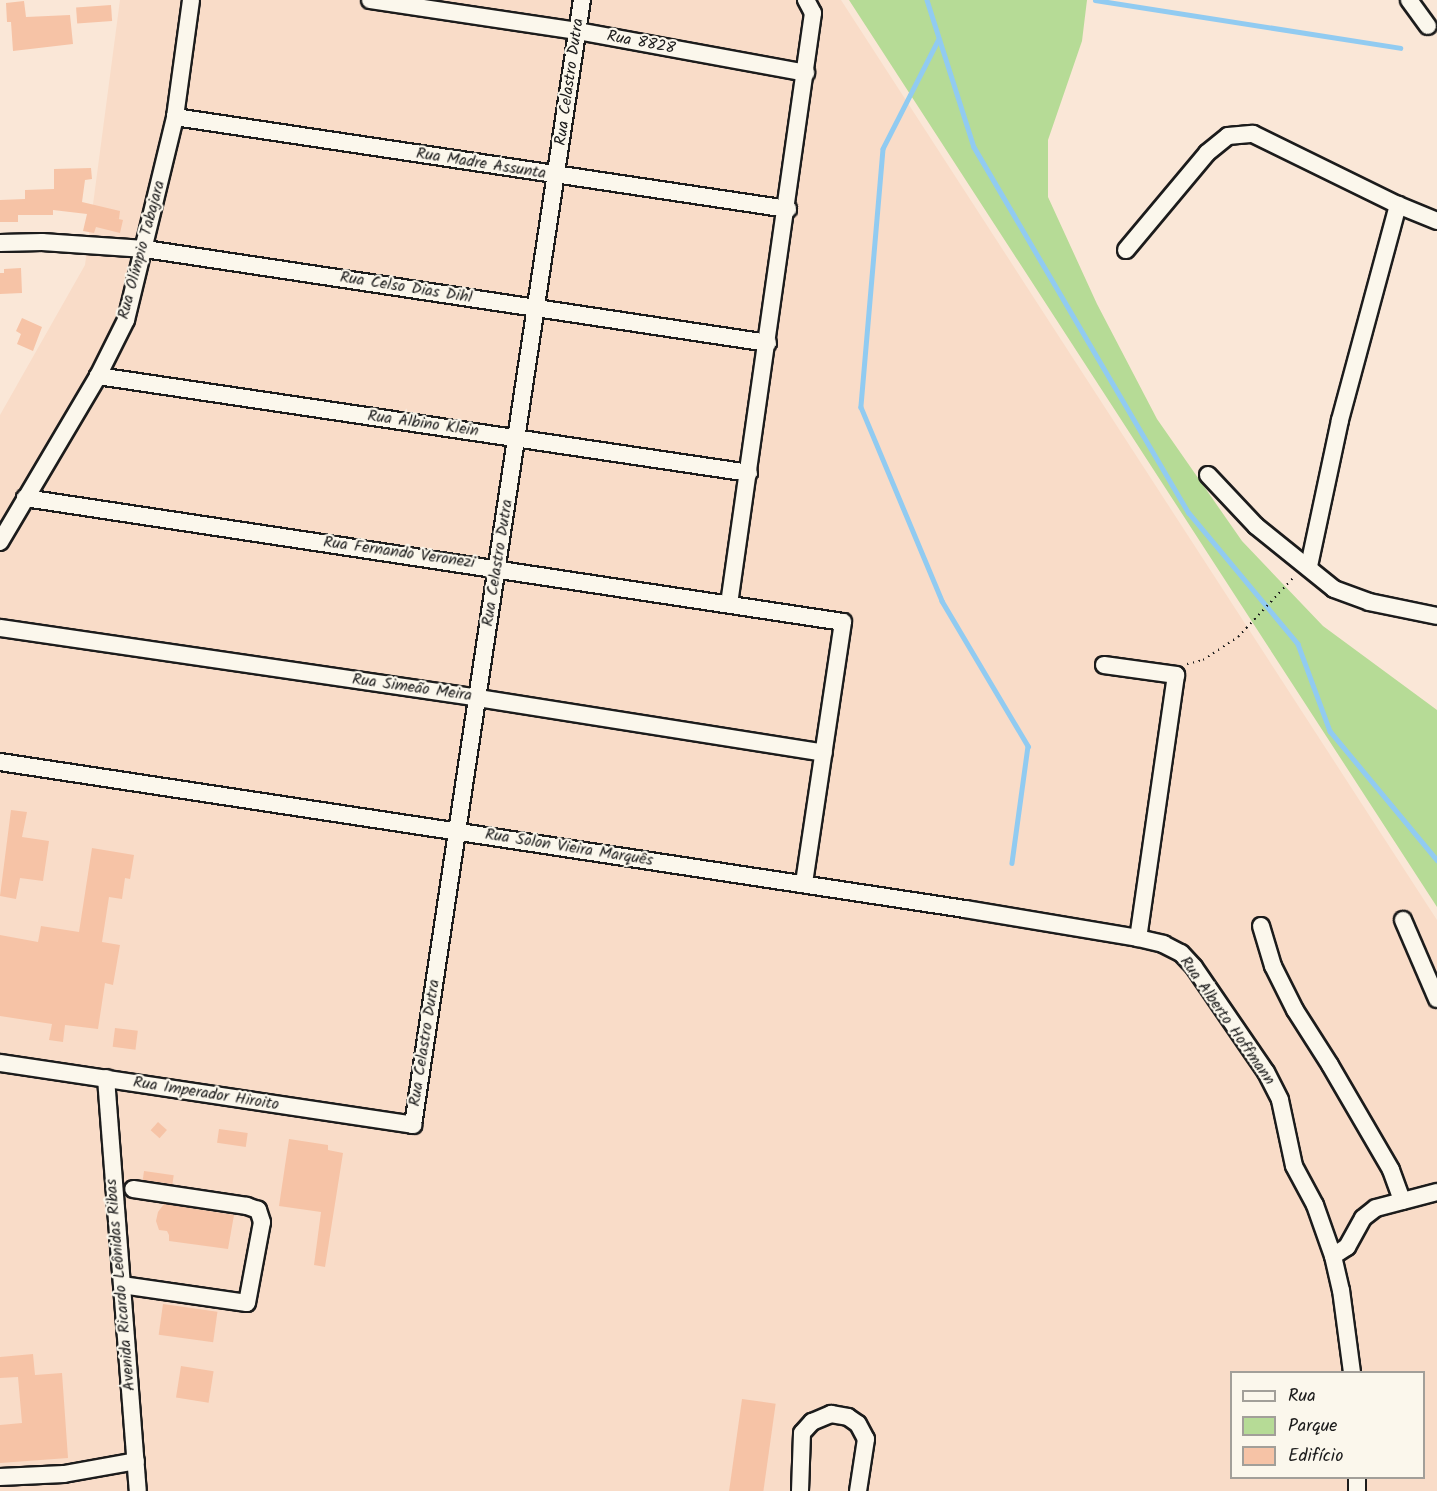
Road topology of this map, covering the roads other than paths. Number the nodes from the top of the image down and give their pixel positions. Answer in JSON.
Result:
{"nodes":[{"id":1,"x":191,"y":0,"type":"edge"},
{"id":2,"x":370,"y":0,"type":"edge"},
{"id":3,"x":582,"y":0,"type":"edge"},
{"id":4,"x":806,"y":0,"type":"edge"},
{"id":5,"x":1410,"y":0,"type":"edge"},
{"id":6,"x":1428,"y":26,"type":"dead end"},
{"id":7,"x":578,"y":31,"type":"junction"},
{"id":8,"x":806,"y":74,"type":"junction"},
{"id":9,"x":175,"y":117,"type":"junction"},
{"id":10,"x":556,"y":176,"type":"junction"},
{"id":11,"x":1398,"y":205,"type":"junction"},
{"id":12,"x":788,"y":209,"type":"junction"},
{"id":13,"x":1437,"y":221,"type":"edge"},
{"id":14,"x":0,"y":243,"type":"edge"},
{"id":15,"x":145,"y":249,"type":"junction"},
{"id":16,"x":1126,"y":250,"type":"dead end"},
{"id":17,"x":537,"y":308,"type":"junction"},
{"id":18,"x":768,"y":343,"type":"junction"},
{"id":19,"x":98,"y":376,"type":"junction"},
{"id":20,"x":517,"y":437,"type":"junction"},
{"id":21,"x":749,"y":472,"type":"junction"},
{"id":22,"x":1208,"y":475,"type":"dead end"},
{"id":23,"x":25,"y":498,"type":"junction"},
{"id":24,"x":0,"y":542,"type":"edge"},
{"id":25,"x":1309,"y":566,"type":"junction"},
{"id":26,"x":497,"y":568,"type":"junction"},
{"id":27,"x":729,"y":604,"type":"junction"},
{"id":28,"x":1437,"y":616,"type":"edge"},
{"id":29,"x":0,"y":628,"type":"edge"},
{"id":30,"x":1104,"y":665,"type":"dead end"},
{"id":31,"x":478,"y":698,"type":"junction"},
{"id":32,"x":824,"y":753,"type":"junction"},
{"id":33,"x":0,"y":762,"type":"edge"},
{"id":34,"x":458,"y":830,"type":"junction"},
{"id":35,"x":804,"y":884,"type":"junction"},
{"id":36,"x":1403,"y":920,"type":"dead end"},
{"id":37,"x":1261,"y":926,"type":"dead end"},
{"id":38,"x":1138,"y":938,"type":"junction"},
{"id":39,"x":1437,"y":999,"type":"edge"},
{"id":40,"x":0,"y":1064,"type":"edge"},
{"id":41,"x":106,"y":1078,"type":"junction"},
{"id":42,"x":413,"y":1125,"type":"joint"},
{"id":43,"x":133,"y":1189,"type":"dead end"},
{"id":44,"x":1437,"y":1192,"type":"edge"},
{"id":45,"x":1402,"y":1201,"type":"junction"},
{"id":46,"x":1333,"y":1256,"type":"junction"},
{"id":47,"x":122,"y":1285,"type":"junction"},
{"id":48,"x":1352,"y":1371,"type":"edge"},
{"id":49,"x":136,"y":1461,"type":"junction"},
{"id":50,"x":0,"y":1477,"type":"edge"},
{"id":51,"x":138,"y":1491,"type":"edge"},
{"id":52,"x":800,"y":1491,"type":"edge"},
{"id":53,"x":858,"y":1491,"type":"edge"}],
"edges":[{"from":1,"to":9,"type":"street","name":"Rua Olímpio Tabajara"},
{"from":2,"to":7,"type":"street","name":"Rua 8828"},
{"from":3,"to":7,"type":"street","name":"Rua Celastro Dutra"},
{"from":4,"to":8,"type":"street"},
{"from":5,"to":6,"type":"street"},
{"from":7,"to":8,"type":"street","name":"Rua 8828"},
{"from":7,"to":10,"type":"street","name":"Rua Celastro Dutra"},
{"from":8,"to":12,"type":"street"},
{"from":9,"to":10,"type":"street","name":"Rua Madre Assunta"},
{"from":9,"to":15,"type":"street","name":"Rua Olímpio Tabajara"},
{"from":10,"to":12,"type":"street","name":"Rua Madre Assunta"},
{"from":10,"to":17,"type":"street","name":"Rua Celastro Dutra"},
{"from":11,"to":13,"type":"street"},
{"from":11,"to":16,"type":"street"},
{"from":11,"to":25,"type":"street"},
{"from":12,"to":18,"type":"street"},
{"from":14,"to":15,"type":"street","name":"Rua Celso Dias Dihl"},
{"from":15,"to":17,"type":"street","name":"Rua Celso Dias Dihl"},
{"from":15,"to":19,"type":"street","name":"Rua Olímpio Tabajara"},
{"from":17,"to":18,"type":"street","name":"Rua Celso Dias Dihl"},
{"from":17,"to":20,"type":"street","name":"Rua Celastro Dutra"},
{"from":18,"to":21,"type":"street"},
{"from":19,"to":20,"type":"street","name":"Rua Albino Klein"},
{"from":19,"to":23,"type":"street","name":"Rua Olímpio Tabajara"},
{"from":20,"to":21,"type":"street","name":"Rua Albino Klein"},
{"from":20,"to":26,"type":"street","name":"Rua Celastro Dutra"},
{"from":21,"to":27,"type":"street"},
{"from":22,"to":25,"type":"street"},
{"from":23,"to":24,"type":"street","name":"Rua Olímpio Tabajara"},
{"from":23,"to":26,"type":"street","name":"Rua Fernando Veronezi"},
{"from":25,"to":28,"type":"street"},
{"from":26,"to":27,"type":"street","name":"Rua Fernando Veronezi"},
{"from":26,"to":31,"type":"street","name":"Rua Celastro Dutra"},
{"from":27,"to":32,"type":"street","name":"Rua Fernando Veronezi"},
{"from":29,"to":31,"type":"street","name":"Rua Simeão Meira"},
{"from":30,"to":38,"type":"street"},
{"from":31,"to":32,"type":"street","name":"Rua Simeão Meira"},
{"from":31,"to":34,"type":"street","name":"Rua Celastro Dutra"},
{"from":32,"to":35,"type":"street"},
{"from":33,"to":34,"type":"street","name":"Rua Solon Vieira Marquês"},
{"from":34,"to":35,"type":"street","name":"Rua Solon Vieira Marquês"},
{"from":34,"to":42,"type":"street","name":"Rua Celastro Dutra"},
{"from":35,"to":38,"type":"street","name":"Rua Solon Vieira Marquês"},
{"from":36,"to":39,"type":"street"},
{"from":37,"to":45,"type":"street"},
{"from":38,"to":46,"type":"street","name":"Rua Alberto Hoffmann"},
{"from":40,"to":41,"type":"street","name":"Rua Imperador Hiroito"},
{"from":41,"to":42,"type":"street","name":"Rua Imperador Hiroito"},
{"from":41,"to":47,"type":"street","name":"Avenida Ricardo Leônidas Ribas"},
{"from":43,"to":47,"type":"street"},
{"from":44,"to":45,"type":"street"},
{"from":45,"to":46,"type":"street"},
{"from":46,"to":48,"type":"street","name":"Rua Alberto Hoffmann"},
{"from":47,"to":49,"type":"street","name":"Avenida Ricardo Leônidas Ribas"},
{"from":49,"to":50,"type":"street"},
{"from":49,"to":51,"type":"street","name":"Avenida Ricardo Leônidas Ribas"},
{"from":52,"to":53,"type":"street"}]}
